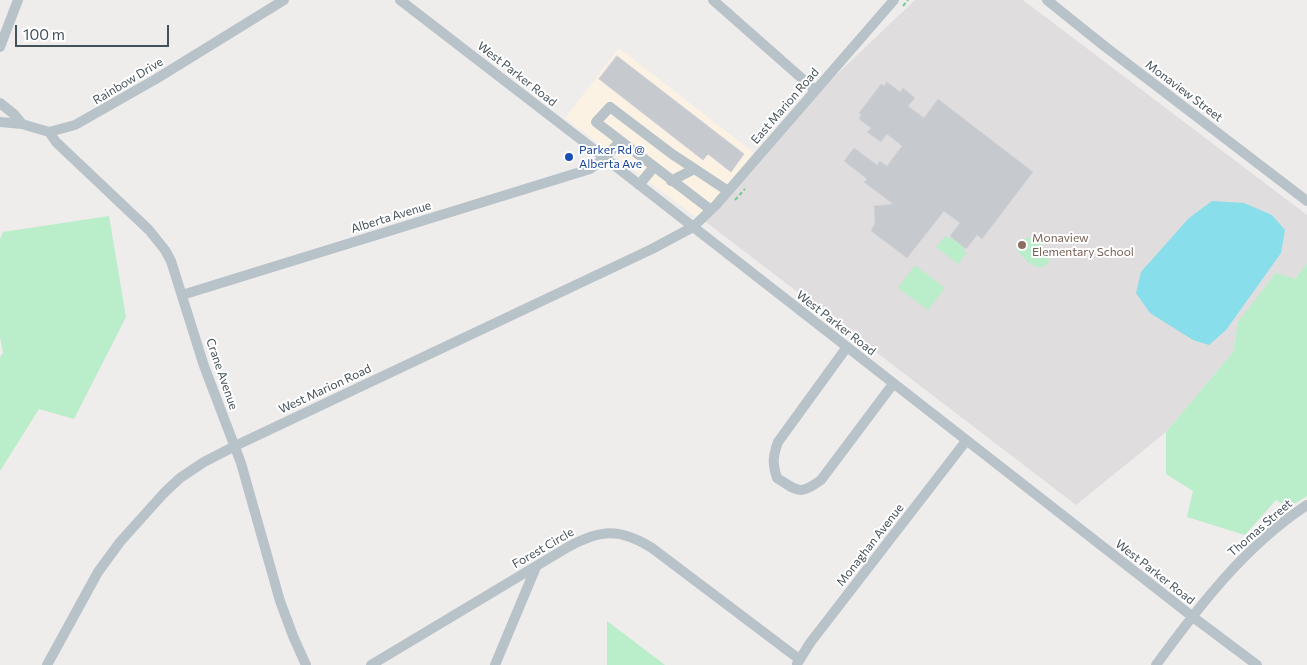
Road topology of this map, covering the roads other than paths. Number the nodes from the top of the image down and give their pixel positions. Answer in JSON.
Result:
{"nodes":[{"id":1,"x":18,"y":0,"type":"edge"},
{"id":2,"x":284,"y":0,"type":"edge"},
{"id":3,"x":400,"y":0,"type":"edge"},
{"id":4,"x":713,"y":0,"type":"edge"},
{"id":5,"x":1047,"y":0,"type":"edge"},
{"id":6,"x":898,"y":4,"type":"edge"},
{"id":7,"x":0,"y":46,"type":"edge"},
{"id":8,"x":815,"y":90,"type":"junction"},
{"id":9,"x":0,"y":103,"type":"edge"},
{"id":10,"x":0,"y":122,"type":"edge"},
{"id":11,"x":22,"y":124,"type":"junction"},
{"id":12,"x":48,"y":132,"type":"junction"},
{"id":13,"x":620,"y":142,"type":"junction"},
{"id":14,"x":605,"y":158,"type":"junction"},
{"id":15,"x":653,"y":168,"type":"junction"},
{"id":16,"x":694,"y":169,"type":"junction"},
{"id":17,"x":671,"y":181,"type":"junction"},
{"id":18,"x":640,"y":185,"type":"junction"},
{"id":19,"x":728,"y":191,"type":"junction"},
{"id":20,"x":1307,"y":201,"type":"edge"},
{"id":21,"x":711,"y":210,"type":"junction"},
{"id":22,"x":693,"y":227,"type":"junction"},
{"id":23,"x":182,"y":296,"type":"junction"},
{"id":24,"x":847,"y":347,"type":"junction"},
{"id":25,"x":893,"y":384,"type":"junction"},
{"id":26,"x":966,"y":441,"type":"junction"},
{"id":27,"x":234,"y":446,"type":"junction"},
{"id":28,"x":1307,"y":505,"type":"edge"},
{"id":29,"x":536,"y":567,"type":"junction"},
{"id":30,"x":1193,"y":618,"type":"junction"},
{"id":31,"x":798,"y":662,"type":"edge"},
{"id":32,"x":47,"y":665,"type":"edge"},
{"id":33,"x":306,"y":665,"type":"edge"},
{"id":34,"x":370,"y":665,"type":"edge"},
{"id":35,"x":495,"y":665,"type":"edge"},
{"id":36,"x":1156,"y":665,"type":"edge"},
{"id":37,"x":1257,"y":665,"type":"edge"}],
"edges":[{"from":1,"to":7,"type":"street"},
{"from":2,"to":12,"type":"street","name":"Rainbow Drive"},
{"from":3,"to":14,"type":"street","name":"West Parker Road"},
{"from":4,"to":8,"type":"street"},
{"from":5,"to":20,"type":"street","name":"Monaview Street"},
{"from":6,"to":8,"type":"street","name":"East Marion Road"},
{"from":8,"to":19,"type":"street","name":"East Marion Road"},
{"from":9,"to":11,"type":"street"},
{"from":10,"to":11,"type":"street"},
{"from":11,"to":12,"type":"street"},
{"from":12,"to":23,"type":"street","name":"Crane Avenue"},
{"from":13,"to":14,"type":"street","name":"Alberta Avenue"},
{"from":13,"to":15,"type":"street"},
{"from":13,"to":16,"type":"street"},
{"from":14,"to":18,"type":"street","name":"West Parker Road"},
{"from":14,"to":23,"type":"street","name":"Alberta Avenue"},
{"from":15,"to":17,"type":"street"},
{"from":15,"to":18,"type":"street"},
{"from":16,"to":17,"type":"street"},
{"from":16,"to":19,"type":"street"},
{"from":17,"to":21,"type":"street"},
{"from":18,"to":22,"type":"street","name":"West Parker Road"},
{"from":19,"to":21,"type":"street","name":"East Marion Road"},
{"from":21,"to":22,"type":"street","name":"East Marion Road"},
{"from":22,"to":24,"type":"street","name":"West Parker Road"},
{"from":22,"to":27,"type":"street","name":"West Marion Road"},
{"from":23,"to":27,"type":"street","name":"Crane Avenue"},
{"from":24,"to":25,"type":"street","name":"West Parker Road"},
{"from":24,"to":25,"type":"street"},
{"from":25,"to":26,"type":"street","name":"West Parker Road"},
{"from":26,"to":30,"type":"street","name":"West Parker Road"},
{"from":26,"to":31,"type":"street","name":"Monaghan Avenue"},
{"from":27,"to":32,"type":"street","name":"West Marion Road"},
{"from":27,"to":33,"type":"street","name":"Crane Avenue"},
{"from":28,"to":30,"type":"street","name":"Thomas Street"},
{"from":29,"to":31,"type":"street","name":"Forest Circle"},
{"from":29,"to":34,"type":"street","name":"Forest Circle"},
{"from":29,"to":35,"type":"street"},
{"from":30,"to":36,"type":"street","name":"Thomas Street"},
{"from":30,"to":37,"type":"street","name":"West Parker Road"}]}
